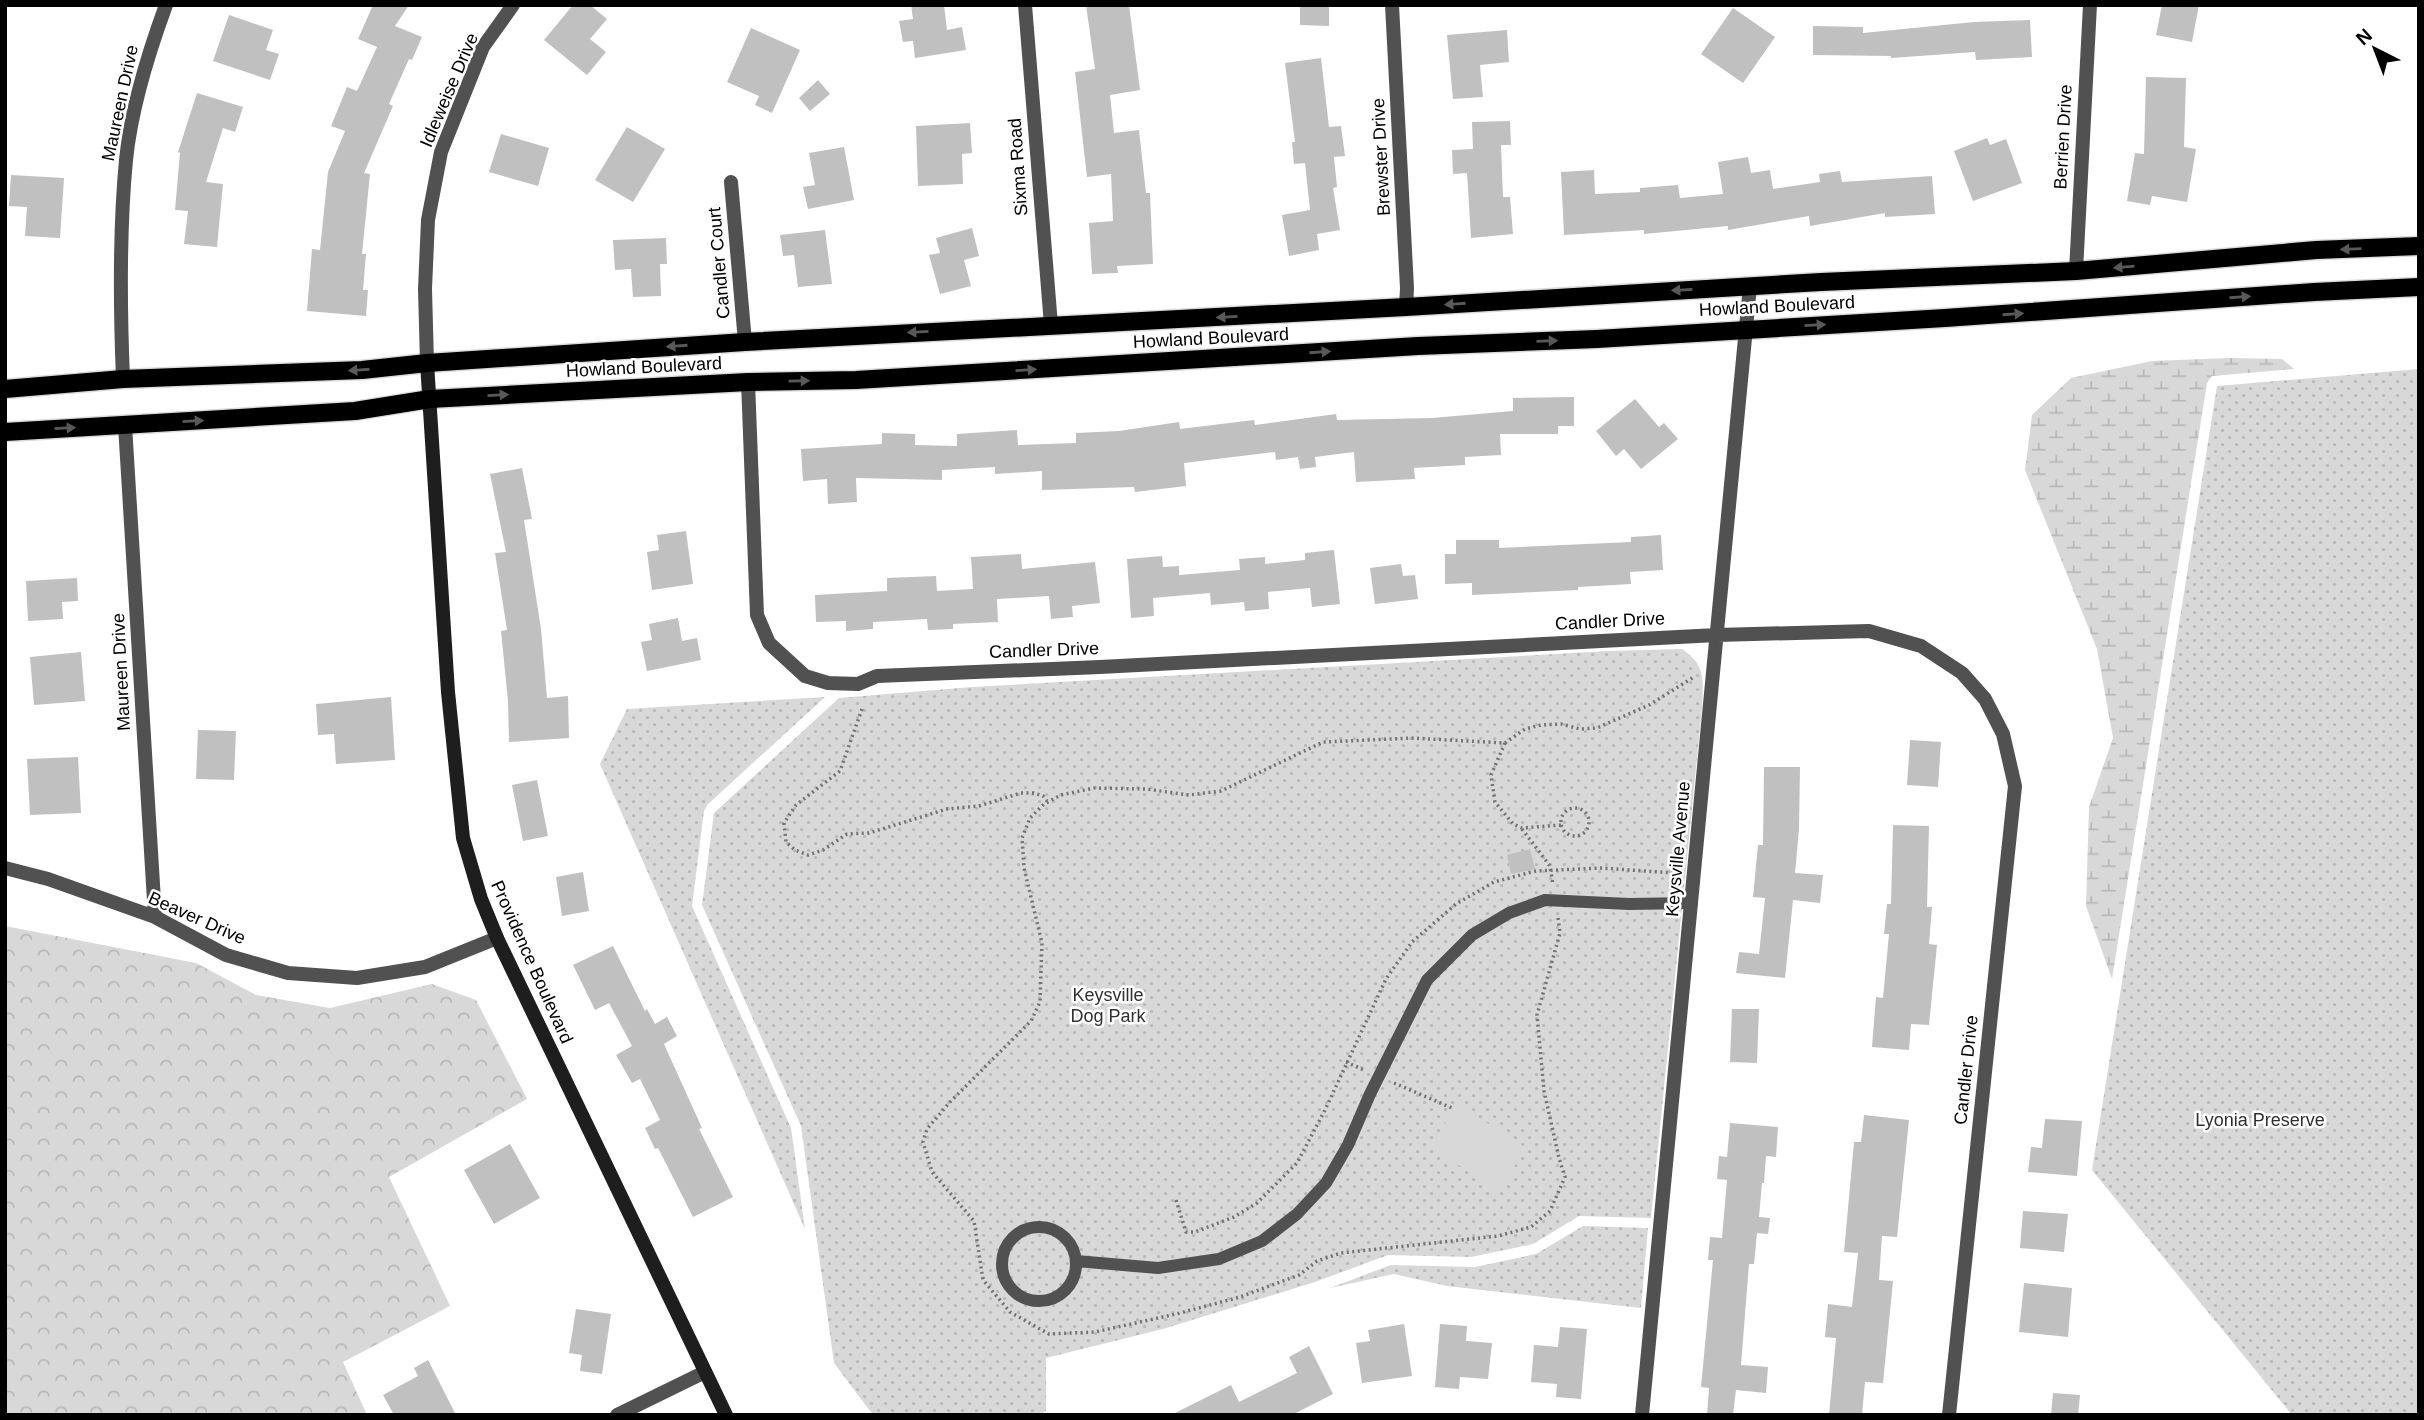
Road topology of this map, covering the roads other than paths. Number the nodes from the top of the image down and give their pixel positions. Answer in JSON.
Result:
{"nodes":[{"id":1,"x":166,"y":5,"type":"edge"},
{"id":2,"x":513,"y":5,"type":"edge"},
{"id":3,"x":1025,"y":5,"type":"edge"},
{"id":4,"x":1392,"y":5,"type":"edge"},
{"id":5,"x":2090,"y":5,"type":"edge"},
{"id":6,"x":731,"y":182,"type":"dead end"},
{"id":7,"x":2419,"y":246,"type":"edge"},
{"id":8,"x":2076,"y":271,"type":"junction"},
{"id":9,"x":1750,"y":286,"type":"junction"},
{"id":10,"x":2419,"y":287,"type":"edge"},
{"id":11,"x":1406,"y":307,"type":"junction"},
{"id":12,"x":1051,"y":326,"type":"junction"},
{"id":13,"x":1747,"y":328,"type":"junction"},
{"id":14,"x":745,"y":342,"type":"junction"},
{"id":15,"x":427,"y":363,"type":"junction"},
{"id":16,"x":123,"y":379,"type":"junction"},
{"id":17,"x":748,"y":382,"type":"junction"},
{"id":18,"x":5,"y":389,"type":"edge"},
{"id":19,"x":430,"y":399,"type":"junction"},
{"id":20,"x":125,"y":425,"type":"junction"},
{"id":21,"x":5,"y":432,"type":"edge"},
{"id":22,"x":1717,"y":635,"type":"junction"},
{"id":23,"x":5,"y":868,"type":"edge"},
{"id":24,"x":1692,"y":903,"type":"junction"},
{"id":25,"x":155,"y":917,"type":"junction"},
{"id":26,"x":497,"y":938,"type":"junction"},
{"id":27,"x":1076,"y":1261,"type":"junction"},
{"id":28,"x":705,"y":1372,"type":"junction"},
{"id":29,"x":618,"y":1415,"type":"edge"},
{"id":30,"x":726,"y":1415,"type":"edge"},
{"id":31,"x":1642,"y":1415,"type":"edge"},
{"id":32,"x":1949,"y":1415,"type":"edge"}],
"edges":[{"from":1,"to":16,"type":"street","name":"Maureen Drive"},
{"from":2,"to":15,"type":"street","name":"Idleweise Drive"},
{"from":3,"to":12,"type":"street","name":"Sixma Road"},
{"from":4,"to":11,"type":"street","name":"Brewster Drive"},
{"from":5,"to":8,"type":"street","name":"Berrien Drive"},
{"from":6,"to":14,"type":"street","name":"Candler Court"},
{"from":7,"to":8,"type":"main road","name":"Howland Boulevard","one_way":true},
{"from":8,"to":9,"type":"main road","name":"Howland Boulevard"},
{"from":9,"to":11,"type":"main road","name":"Howland Boulevard","one_way":true},
{"from":9,"to":13,"type":"street","name":"Keysville Avenue"},
{"from":13,"to":10,"type":"main road","name":"Howland Boulevard","one_way":true},
{"from":11,"to":12,"type":"main road","name":"Howland Boulevard","one_way":true},
{"from":12,"to":14,"type":"main road","name":"Howland Boulevard","one_way":true},
{"from":17,"to":13,"type":"main road","name":"Howland Boulevard","one_way":true},
{"from":13,"to":22,"type":"street","name":"Keysville Avenue"},
{"from":14,"to":15,"type":"main road","name":"Howland Boulevard","one_way":true},
{"from":15,"to":16,"type":"main road","name":"Howland Boulevard","one_way":true},
{"from":15,"to":19,"type":"main road","name":"Providence Boulevard"},
{"from":16,"to":18,"type":"main road","name":"Howland Boulevard"},
{"from":19,"to":17,"type":"main road","name":"Howland Boulevard","one_way":true},
{"from":17,"to":22,"type":"street","name":"Candler Drive"},
{"from":20,"to":19,"type":"main road","name":"Howland Boulevard","one_way":true},
{"from":19,"to":26,"type":"main road","name":"Providence Boulevard"},
{"from":21,"to":20,"type":"main road","name":"Howland Boulevard","one_way":true},
{"from":20,"to":25,"type":"street","name":"Maureen Drive"},
{"from":22,"to":24,"type":"street","name":"Keysville Avenue"},
{"from":22,"to":32,"type":"street","name":"Candler Drive"},
{"from":23,"to":25,"type":"street","name":"Beaver Drive"},
{"from":24,"to":27,"type":"lane"},
{"from":24,"to":31,"type":"street","name":"Keysville Avenue"},
{"from":25,"to":26,"type":"street","name":"Beaver Drive"},
{"from":26,"to":28,"type":"main road","name":"Providence Boulevard"},
{"from":27,"to":27,"type":"lane"},
{"from":28,"to":29,"type":"street"},
{"from":28,"to":30,"type":"main road","name":"Providence Boulevard"}]}
